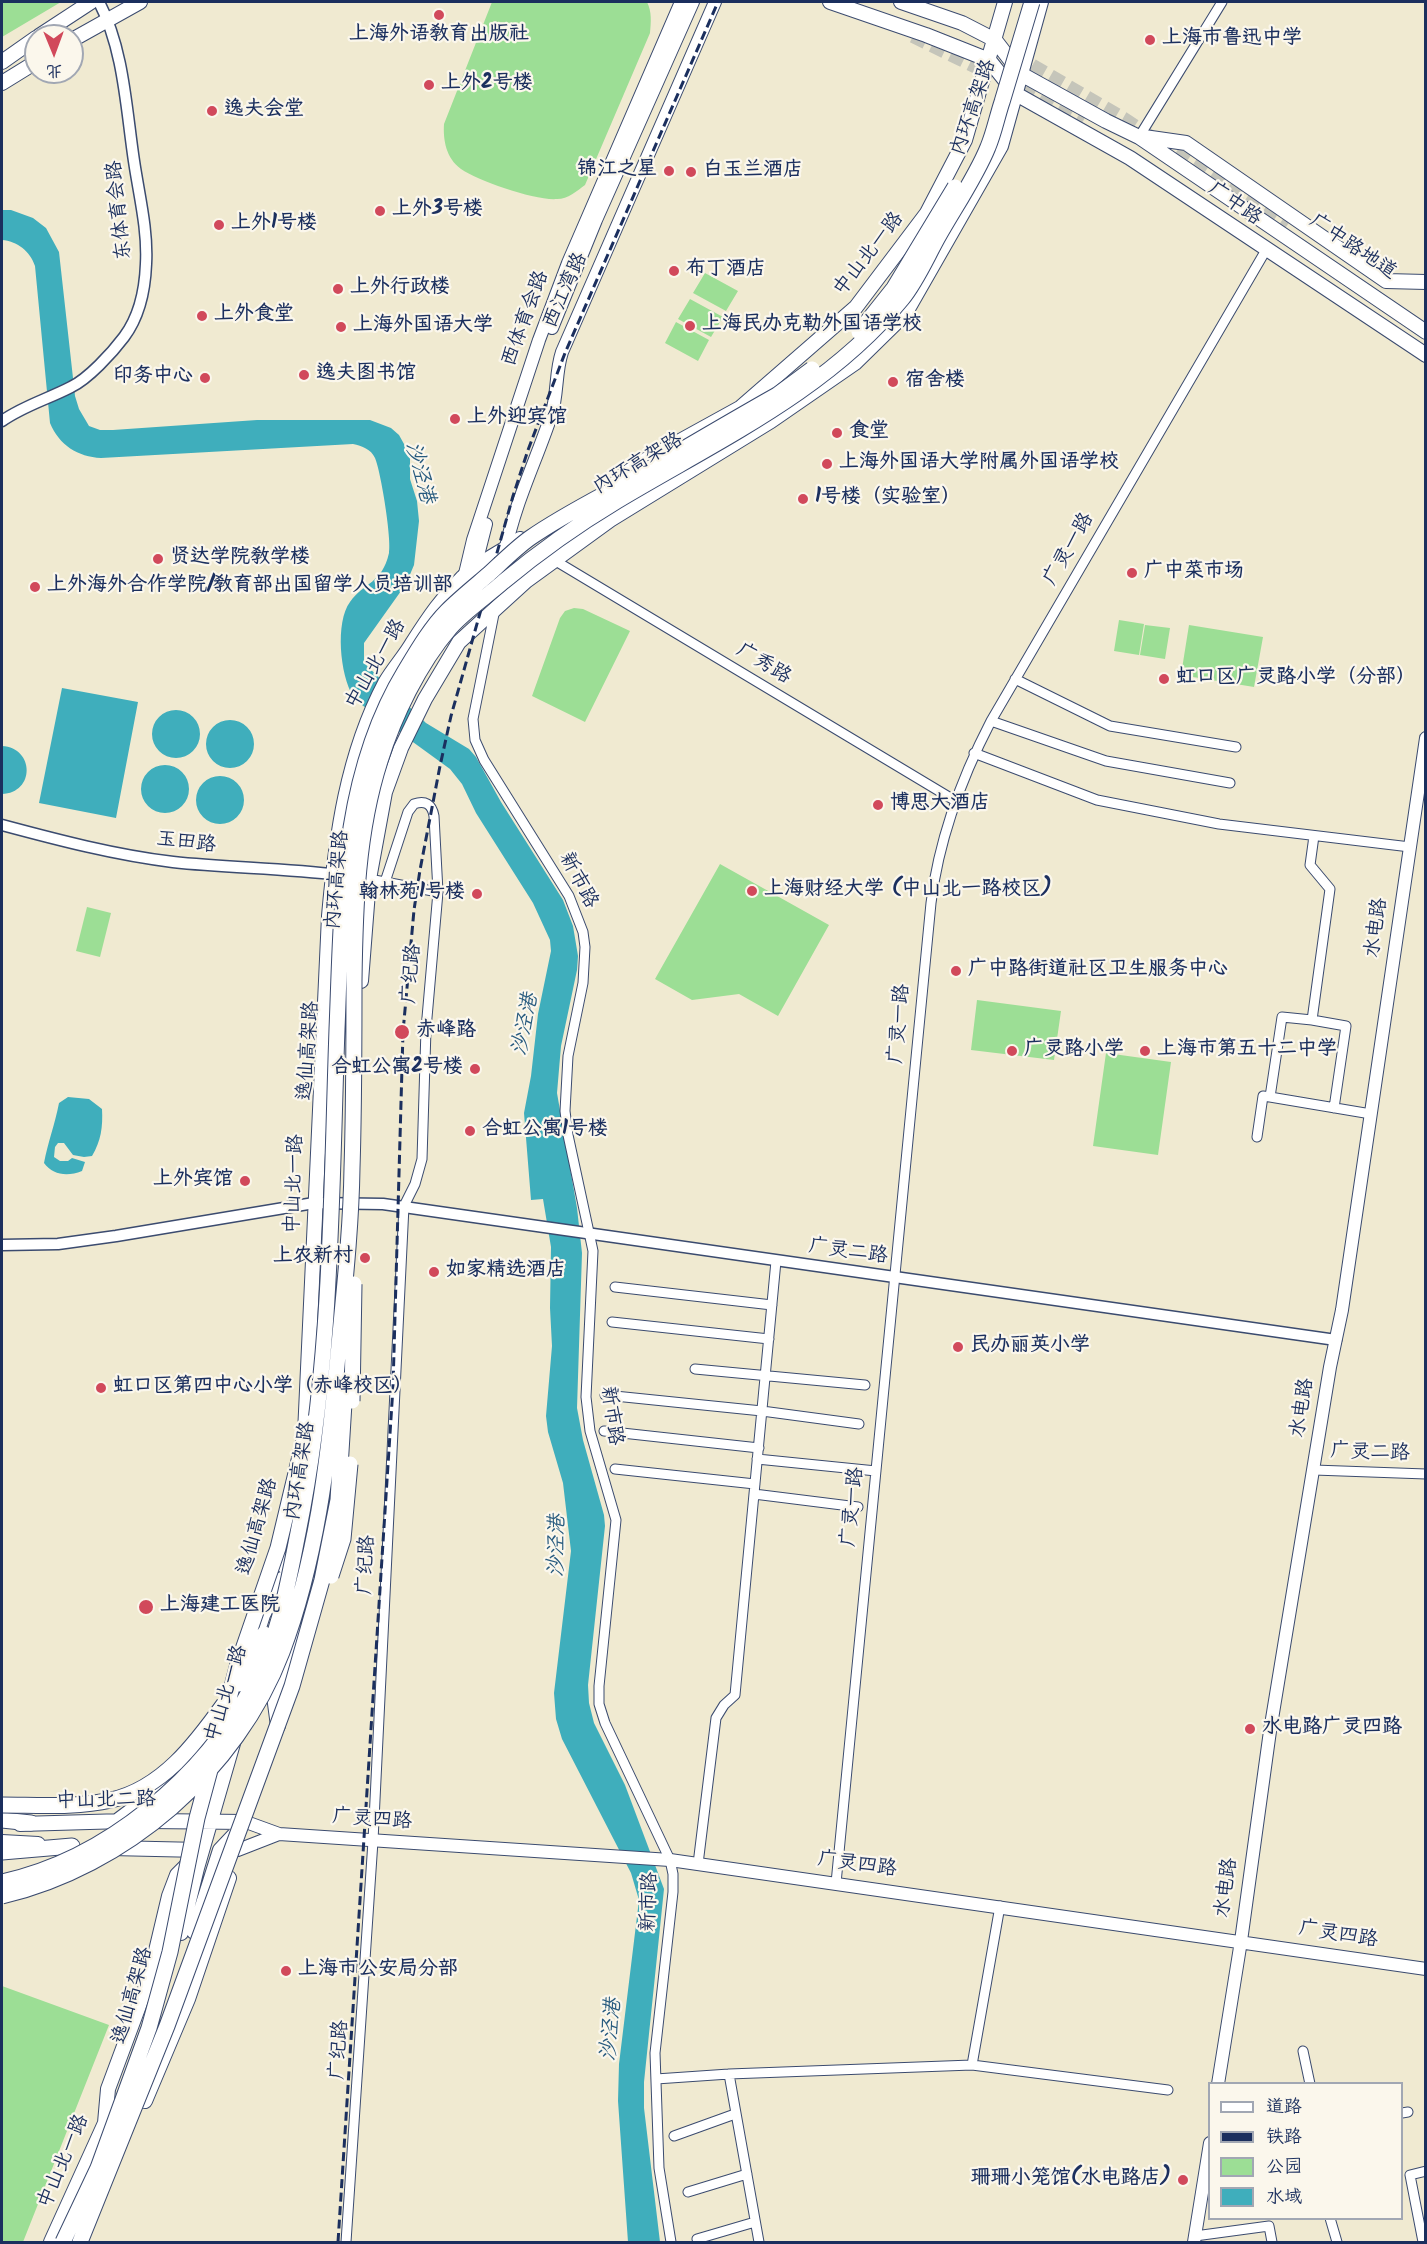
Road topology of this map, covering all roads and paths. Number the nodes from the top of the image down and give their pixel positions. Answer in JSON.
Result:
{"nodes":[{"id":1,"x":91,"y":2,"type":"edge"},
{"id":2,"x":99,"y":2,"type":"edge"},
{"id":3,"x":140,"y":2,"type":"edge"},
{"id":4,"x":681,"y":2,"type":"edge"},
{"id":5,"x":693,"y":2,"type":"edge"},
{"id":6,"x":715,"y":2,"type":"edge"},
{"id":7,"x":830,"y":2,"type":"edge"},
{"id":8,"x":901,"y":2,"type":"edge"},
{"id":9,"x":1005,"y":2,"type":"edge"},
{"id":10,"x":1022,"y":2,"type":"edge"},
{"id":11,"x":1032,"y":2,"type":"edge"},
{"id":12,"x":1041,"y":2,"type":"edge"},
{"id":13,"x":1222,"y":2,"type":"edge"},
{"id":14,"x":126,"y":6,"type":"edge"},
{"id":15,"x":108,"y":18,"type":"junction"},
{"id":16,"x":58,"y":24,"type":"edge"},
{"id":17,"x":84,"y":33,"type":"edge"},
{"id":18,"x":995,"y":40,"type":"junction"},
{"id":19,"x":24,"y":47,"type":"edge"},
{"id":20,"x":989,"y":60,"type":"junction"},
{"id":21,"x":2,"y":62,"type":"edge"},
{"id":22,"x":24,"y":69,"type":"edge"},
{"id":23,"x":1021,"y":74,"type":"junction"},
{"id":24,"x":2,"y":83,"type":"edge"},
{"id":25,"x":1016,"y":94,"type":"junction"},
{"id":26,"x":1082,"y":123,"type":"tunnel mouth"},
{"id":27,"x":1139,"y":137,"type":"junction"},
{"id":28,"x":1205,"y":208,"type":"junction"},
{"id":29,"x":1286,"y":227,"type":"tunnel mouth"},
{"id":30,"x":1266,"y":250,"type":"junction"},
{"id":31,"x":1425,"y":282,"type":"edge"},
{"id":32,"x":1425,"y":322,"type":"edge"},
{"id":33,"x":1425,"y":332,"type":"edge"},
{"id":34,"x":1425,"y":355,"type":"edge"},
{"id":35,"x":2,"y":421,"type":"edge"},
{"id":36,"x":506,"y":548,"type":"junction"},
{"id":37,"x":554,"y":560,"type":"junction"},
{"id":38,"x":470,"y":572,"type":"junction"},
{"id":39,"x":495,"y":609,"type":"junction"},
{"id":40,"x":459,"y":642,"type":"junction"},
{"id":41,"x":446,"y":662,"type":"junction"},
{"id":42,"x":1016,"y":679,"type":"junction"},
{"id":43,"x":991,"y":721,"type":"junction"},
{"id":44,"x":1425,"y":738,"type":"edge"},
{"id":45,"x":1236,"y":747,"type":"dead end"},
{"id":46,"x":974,"y":753,"type":"junction"},
{"id":47,"x":1230,"y":783,"type":"dead end"},
{"id":48,"x":954,"y":800,"type":"junction"},
{"id":49,"x":2,"y":825,"type":"edge"},
{"id":50,"x":1314,"y":836,"type":"junction"},
{"id":51,"x":1410,"y":847,"type":"junction"},
{"id":52,"x":333,"y":874,"type":"junction"},
{"id":53,"x":369,"y":879,"type":"junction"},
{"id":54,"x":385,"y":882,"type":"junction"},
{"id":55,"x":438,"y":892,"type":"junction"},
{"id":56,"x":342,"y":903,"type":"junction"},
{"id":57,"x":1312,"y":1020,"type":"junction"},
{"id":58,"x":1270,"y":1097,"type":"junction"},
{"id":59,"x":1334,"y":1108,"type":"junction"},
{"id":60,"x":1371,"y":1114,"type":"junction"},
{"id":61,"x":1257,"y":1137,"type":"dead end"},
{"id":62,"x":352,"y":1170,"type":"junction"},
{"id":63,"x":314,"y":1203,"type":"junction"},
{"id":64,"x":354,"y":1203,"type":"junction"},
{"id":65,"x":404,"y":1206,"type":"junction"},
{"id":66,"x":585,"y":1233,"type":"junction"},
{"id":67,"x":2,"y":1245,"type":"edge"},
{"id":68,"x":349,"y":1247,"type":"junction"},
{"id":69,"x":776,"y":1261,"type":"junction"},
{"id":70,"x":895,"y":1278,"type":"junction"},
{"id":71,"x":615,"y":1287,"type":"dead end"},
{"id":72,"x":772,"y":1305,"type":"junction"},
{"id":73,"x":612,"y":1322,"type":"dead end"},
{"id":74,"x":769,"y":1339,"type":"junction"},
{"id":75,"x":1336,"y":1340,"type":"junction"},
{"id":76,"x":695,"y":1369,"type":"dead end"},
{"id":77,"x":765,"y":1375,"type":"junction"},
{"id":78,"x":865,"y":1386,"type":"dead end"},
{"id":79,"x":605,"y":1395,"type":"dead end"},
{"id":80,"x":762,"y":1412,"type":"junction"},
{"id":81,"x":859,"y":1424,"type":"dead end"},
{"id":82,"x":604,"y":1431,"type":"dead end"},
{"id":83,"x":759,"y":1448,"type":"junction"},
{"id":84,"x":758,"y":1459,"type":"junction"},
{"id":85,"x":615,"y":1469,"type":"dead end"},
{"id":86,"x":1314,"y":1470,"type":"junction"},
{"id":87,"x":876,"y":1471,"type":"junction"},
{"id":88,"x":1425,"y":1474,"type":"edge"},
{"id":89,"x":755,"y":1489,"type":"junction"},
{"id":90,"x":858,"y":1507,"type":"dead end"},
{"id":91,"x":285,"y":1581,"type":"junction"},
{"id":92,"x":280,"y":1737,"type":"junction"},
{"id":93,"x":2,"y":1805,"type":"edge"},
{"id":94,"x":2,"y":1820,"type":"edge"},
{"id":95,"x":117,"y":1821,"type":"junction"},
{"id":96,"x":211,"y":1821,"type":"junction"},
{"id":97,"x":246,"y":1822,"type":"junction"},
{"id":98,"x":31,"y":1823,"type":"junction"},
{"id":99,"x":2,"y":1825,"type":"edge"},
{"id":100,"x":279,"y":1834,"type":"junction"},
{"id":101,"x":373,"y":1841,"type":"junction"},
{"id":102,"x":2,"y":1842,"type":"edge"},
{"id":103,"x":72,"y":1846,"type":"junction"},
{"id":104,"x":202,"y":1850,"type":"junction"},
{"id":105,"x":220,"y":1850,"type":"junction"},
{"id":106,"x":2,"y":1852,"type":"edge"},
{"id":107,"x":237,"y":1854,"type":"junction"},
{"id":108,"x":665,"y":1859,"type":"junction"},
{"id":109,"x":698,"y":1864,"type":"junction"},
{"id":110,"x":2,"y":1882,"type":"edge"},
{"id":111,"x":836,"y":1883,"type":"junction"},
{"id":112,"x":207,"y":1891,"type":"junction"},
{"id":113,"x":2,"y":1896,"type":"edge"},
{"id":114,"x":1000,"y":1906,"type":"junction"},
{"id":115,"x":1241,"y":1941,"type":"junction"},
{"id":116,"x":1425,"y":1969,"type":"edge"},
{"id":117,"x":166,"y":2048,"type":"junction"},
{"id":118,"x":1303,"y":2051,"type":"dead end"},
{"id":119,"x":972,"y":2065,"type":"junction"},
{"id":120,"x":729,"y":2074,"type":"junction"},
{"id":121,"x":656,"y":2079,"type":"junction"},
{"id":122,"x":1218,"y":2082,"type":"edge"},
{"id":123,"x":1310,"y":2082,"type":"edge"},
{"id":124,"x":1168,"y":2090,"type":"dead end"},
{"id":125,"x":735,"y":2114,"type":"junction"},
{"id":126,"x":105,"y":2123,"type":"junction"},
{"id":127,"x":674,"y":2136,"type":"dead end"},
{"id":128,"x":1208,"y":2160,"type":"edge"},
{"id":129,"x":1425,"y":2171,"type":"edge"},
{"id":130,"x":747,"y":2174,"type":"junction"},
{"id":131,"x":688,"y":2192,"type":"dead end"},
{"id":132,"x":1206,"y":2192,"type":"edge"},
{"id":133,"x":1421,"y":2211,"type":"edge"},
{"id":134,"x":1330,"y":2220,"type":"edge"},
{"id":135,"x":755,"y":2222,"type":"junction"},
{"id":136,"x":697,"y":2239,"type":"dead end"},
{"id":137,"x":1195,"y":2239,"type":"edge"},
{"id":138,"x":51,"y":2242,"type":"edge"},
{"id":139,"x":63,"y":2242,"type":"edge"},
{"id":140,"x":80,"y":2242,"type":"edge"},
{"id":141,"x":86,"y":2242,"type":"edge"},
{"id":142,"x":346,"y":2242,"type":"edge"},
{"id":143,"x":671,"y":2242,"type":"edge"},
{"id":144,"x":759,"y":2242,"type":"edge"},
{"id":145,"x":1272,"y":2242,"type":"edge"},
{"id":146,"x":1336,"y":2242,"type":"edge"},
{"id":147,"x":1423,"y":2242,"type":"edge"}],
"edges":[{"from":1,"to":16,"type":"main road"},
{"from":2,"to":15,"type":"street","name":"东体育会路"},
{"from":3,"to":14,"type":"main road"},
{"from":4,"to":38,"type":"main road","name":"西体育会路"},
{"from":5,"to":38,"type":"main road","name":"西体育会路"},
{"from":6,"to":36,"type":"main road","name":"西江湾路"},
{"from":7,"to":20,"type":"main road"},
{"from":8,"to":18,"type":"main road"},
{"from":9,"to":18,"type":"main road","name":"中山北一路"},
{"from":10,"to":56,"type":"highway","name":"内环高架路","bridge":true},
{"from":11,"to":62,"type":"highway","name":"内环高架路","bridge":true},
{"from":12,"to":23,"type":"main road"},
{"from":13,"to":27,"type":"street"},
{"from":14,"to":15,"type":"main road"},
{"from":15,"to":17,"type":"main road"},
{"from":15,"to":35,"type":"street","name":"东体育会路"},
{"from":18,"to":20,"type":"main road","name":"中山北一路"},
{"from":18,"to":23,"type":"main road"},
{"from":19,"to":21,"type":"main road"},
{"from":20,"to":25,"type":"main road"},
{"from":20,"to":36,"type":"main road","name":"中山北一路"},
{"from":22,"to":24,"type":"main road"},
{"from":23,"to":25,"type":"main road"},
{"from":23,"to":27,"type":"main road","name":"广中路"},
{"from":25,"to":28,"type":"main road","name":"广中路"},
{"from":25,"to":37,"type":"main road"},
{"from":26,"to":28,"type":"main road"},
{"from":27,"to":31,"type":"main road"},
{"from":27,"to":33,"type":"main road","name":"广中路"},
{"from":28,"to":30,"type":"main road","name":"广中路"},
{"from":29,"to":32,"type":"main road","name":"广中路地道"},
{"from":30,"to":34,"type":"main road","name":"广中路"},
{"from":30,"to":42,"type":"street","name":"广灵一路"},
{"from":36,"to":38,"type":"main road","name":"中山北一路"},
{"from":36,"to":39,"type":"main road","name":"西江湾路"},
{"from":37,"to":39,"type":"main road"},
{"from":37,"to":48,"type":"street","name":"广秀路"},
{"from":38,"to":40,"type":"main road","name":"西体育会路"},
{"from":38,"to":41,"type":"main road","name":"西体育会路"},
{"from":38,"to":52,"type":"main road","name":"中山北一路"},
{"from":39,"to":40,"type":"main road"},
{"from":39,"to":66,"type":"street","name":"新市路"},
{"from":40,"to":41,"type":"main road"},
{"from":41,"to":53,"type":"main road"},
{"from":42,"to":43,"type":"street","name":"广灵一路"},
{"from":42,"to":45,"type":"street"},
{"from":43,"to":46,"type":"street","name":"广灵一路"},
{"from":43,"to":47,"type":"street"},
{"from":44,"to":51,"type":"main road","name":"水电路"},
{"from":46,"to":48,"type":"street","name":"广灵一路"},
{"from":46,"to":50,"type":"street"},
{"from":48,"to":70,"type":"street","name":"广灵一路"},
{"from":49,"to":52,"type":"street","name":"玉田路"},
{"from":50,"to":51,"type":"street"},
{"from":50,"to":57,"type":"street"},
{"from":51,"to":60,"type":"main road","name":"水电路"},
{"from":52,"to":53,"type":"street","name":"玉田路"},
{"from":52,"to":63,"type":"main road","name":"中山北一路"},
{"from":53,"to":54,"type":"street"},
{"from":53,"to":64,"type":"main road"},
{"from":54,"to":55,"type":"street"},
{"from":54,"to":55,"type":"street","name":"广纪路"},
{"from":55,"to":65,"type":"street","name":"广纪路"},
{"from":56,"to":91,"type":"highway","name":"内环高架路","bridge":true},
{"from":56,"to":139,"type":"highway","name":"逸仙高架路","bridge":true},
{"from":57,"to":58,"type":"street"},
{"from":57,"to":59,"type":"street"},
{"from":58,"to":59,"type":"street"},
{"from":58,"to":61,"type":"street"},
{"from":59,"to":60,"type":"street"},
{"from":60,"to":75,"type":"main road","name":"水电路"},
{"from":62,"to":68,"type":"highway","name":"内环高架路","bridge":true},
{"from":62,"to":92,"type":"highway","bridge":true},
{"from":63,"to":64,"type":"street"},
{"from":63,"to":67,"type":"street"},
{"from":63,"to":91,"type":"main road","name":"中山北一路"},
{"from":64,"to":65,"type":"street","name":"广灵二路"},
{"from":64,"to":92,"type":"main road"},
{"from":65,"to":66,"type":"street","name":"广灵二路"},
{"from":65,"to":101,"type":"street","name":"广纪路"},
{"from":66,"to":69,"type":"street","name":"广灵二路"},
{"from":66,"to":108,"type":"street","name":"新市路"},
{"from":68,"to":113,"type":"highway","name":"内环高架路","bridge":true},
{"from":68,"to":140,"type":"highway","name":"逸仙高架路","bridge":true},
{"from":69,"to":70,"type":"street","name":"广灵二路"},
{"from":69,"to":72,"type":"street"},
{"from":70,"to":75,"type":"street","name":"广灵二路"},
{"from":70,"to":87,"type":"street","name":"广灵一路"},
{"from":71,"to":72,"type":"street"},
{"from":72,"to":74,"type":"street"},
{"from":73,"to":74,"type":"street"},
{"from":74,"to":77,"type":"street"},
{"from":75,"to":86,"type":"main road","name":"水电路"},
{"from":76,"to":77,"type":"street"},
{"from":77,"to":78,"type":"street"},
{"from":77,"to":80,"type":"street"},
{"from":79,"to":80,"type":"street"},
{"from":80,"to":81,"type":"street"},
{"from":80,"to":83,"type":"street"},
{"from":82,"to":83,"type":"street"},
{"from":83,"to":84,"type":"street"},
{"from":84,"to":87,"type":"street"},
{"from":84,"to":89,"type":"street"},
{"from":85,"to":89,"type":"street"},
{"from":86,"to":88,"type":"street","name":"广灵二路"},
{"from":86,"to":115,"type":"main road","name":"水电路"},
{"from":87,"to":111,"type":"street","name":"广灵一路"},
{"from":89,"to":90,"type":"street"},
{"from":89,"to":109,"type":"street"},
{"from":91,"to":93,"type":"highway","bridge":true},
{"from":91,"to":95,"type":"main road"},
{"from":91,"to":96,"type":"main road","name":"中山北一路"},
{"from":91,"to":110,"type":"highway","name":"内环高架路","bridge":true},
{"from":92,"to":97,"type":"main road"},
{"from":94,"to":98,"type":"highway"},
{"from":95,"to":96,"type":"main road","name":"中山北二路"},
{"from":95,"to":98,"type":"main road","name":"中山北二路"},
{"from":96,"to":97,"type":"main road","name":"中山北二路"},
{"from":96,"to":104,"type":"main road","name":"中山北一路"},
{"from":97,"to":100,"type":"main road","name":"广灵四路"},
{"from":97,"to":105,"type":"main road"},
{"from":97,"to":107,"type":"main road"},
{"from":98,"to":99,"type":"main road","name":"中山北二路"},
{"from":100,"to":101,"type":"main road","name":"广灵四路"},
{"from":100,"to":107,"type":"main road","name":"广灵四路"},
{"from":101,"to":108,"type":"main road","name":"广灵四路"},
{"from":101,"to":142,"type":"street","name":"广纪路"},
{"from":102,"to":103,"type":"main road"},
{"from":103,"to":104,"type":"main road"},
{"from":103,"to":106,"type":"highway"},
{"from":104,"to":105,"type":"main road"},
{"from":104,"to":126,"type":"main road"},
{"from":104,"to":126,"type":"main road","name":"中山北一路"},
{"from":105,"to":107,"type":"main road"},
{"from":105,"to":112,"type":"main road"},
{"from":107,"to":112,"type":"main road"},
{"from":107,"to":117,"type":"main road"},
{"from":108,"to":109,"type":"main road","name":"广灵四路"},
{"from":108,"to":121,"type":"street","name":"新市路"},
{"from":109,"to":111,"type":"main road","name":"广灵四路"},
{"from":111,"to":114,"type":"main road","name":"广灵四路"},
{"from":112,"to":117,"type":"main road"},
{"from":114,"to":115,"type":"main road","name":"广灵四路"},
{"from":114,"to":119,"type":"street"},
{"from":115,"to":116,"type":"main road","name":"广灵四路"},
{"from":115,"to":122,"type":"main road","name":"水电路"},
{"from":117,"to":141,"type":"main road"},
{"from":118,"to":123,"type":"street"},
{"from":119,"to":120,"type":"street"},
{"from":119,"to":124,"type":"street"},
{"from":120,"to":121,"type":"street"},
{"from":120,"to":125,"type":"street"},
{"from":121,"to":143,"type":"street","name":"新市路"},
{"from":125,"to":127,"type":"street"},
{"from":125,"to":130,"type":"street"},
{"from":126,"to":138,"type":"main road","name":"中山北一路"},
{"from":128,"to":132,"type":"main road"},
{"from":129,"to":133,"type":"street"},
{"from":130,"to":131,"type":"street"},
{"from":130,"to":135,"type":"street"},
{"from":132,"to":137,"type":"main road"},
{"from":133,"to":147,"type":"street"},
{"from":134,"to":146,"type":"street"},
{"from":135,"to":136,"type":"street"},
{"from":135,"to":144,"type":"street"},
{"from":137,"to":145,"type":"street"}]}
